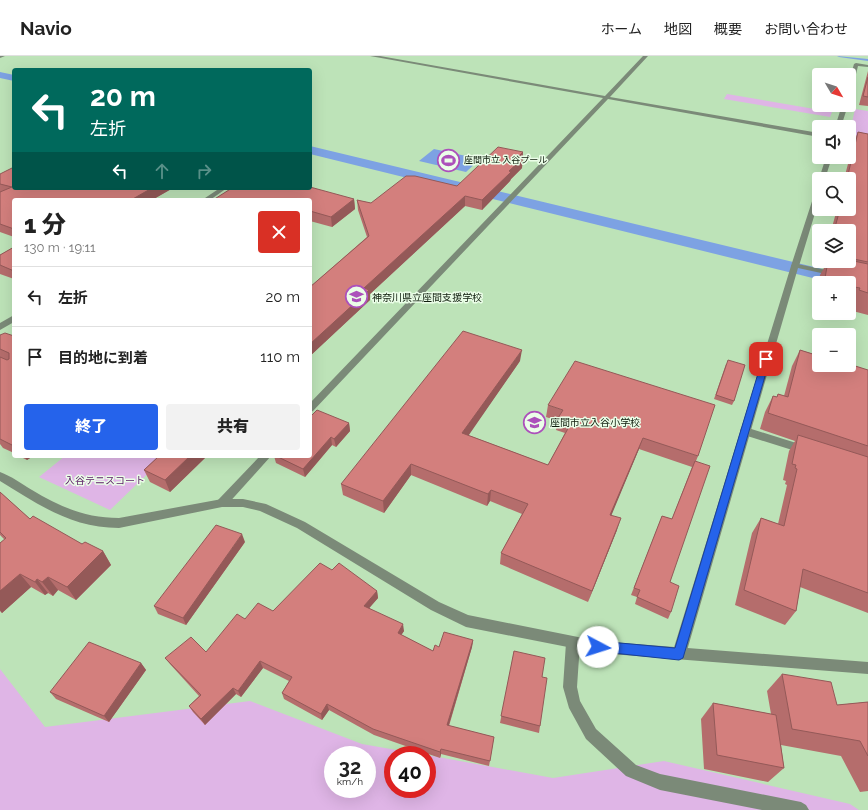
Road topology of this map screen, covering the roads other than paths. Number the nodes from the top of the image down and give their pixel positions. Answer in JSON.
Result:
{"nodes":[{"id":1,"x":3,"y":56,"type":"edge"},
{"id":2,"x":372,"y":56,"type":"edge"},
{"id":3,"x":646,"y":56,"type":"edge"},
{"id":4,"x":0,"y":57,"type":"edge"},
{"id":5,"x":868,"y":66,"type":"edge"},
{"id":6,"x":855,"y":68,"type":"edge"},
{"id":7,"x":606,"y":98,"type":"junction"},
{"id":8,"x":812,"y":134,"type":"edge"},
{"id":9,"x":856,"y":141,"type":"edge"},
{"id":10,"x":868,"y":144,"type":"edge"},
{"id":11,"x":221,"y":190,"type":"edge"},
{"id":12,"x":208,"y":198,"type":"edge"},
{"id":13,"x":812,"y":211,"type":"edge"},
{"id":14,"x":794,"y":268,"type":"junction"},
{"id":15,"x":840,"y":276,"type":"edge"},
{"id":16,"x":12,"y":319,"type":"edge"},
{"id":17,"x":0,"y":327,"type":"edge"},
{"id":18,"x":312,"y":407,"type":"edge"},
{"id":19,"x":745,"y":431,"type":"junction"},
{"id":20,"x":818,"y":454,"type":"edge"},
{"id":21,"x":264,"y":458,"type":"edge"},
{"id":22,"x":0,"y":476,"type":"edge"},
{"id":23,"x":222,"y":503,"type":"junction"},
{"id":24,"x":574,"y":643,"type":"junction"},
{"id":25,"x":679,"y":654,"type":"junction"},
{"id":26,"x":868,"y":668,"type":"edge"},
{"id":27,"x":801,"y":810,"type":"edge"}],
"edges":[{"from":1,"to":4,"type":"street"},
{"from":2,"to":7,"type":"street"},
{"from":3,"to":7,"type":"street"},
{"from":5,"to":6,"type":"street"},
{"from":7,"to":8,"type":"street"},
{"from":7,"to":18,"type":"street"},
{"from":9,"to":10,"type":"street"},
{"from":11,"to":12,"type":"street"},
{"from":13,"to":14,"type":"street"},
{"from":14,"to":15,"type":"street"},
{"from":14,"to":19,"type":"street"},
{"from":16,"to":17,"type":"street"},
{"from":19,"to":20,"type":"street"},
{"from":19,"to":25,"type":"street"},
{"from":21,"to":23,"type":"street"},
{"from":22,"to":23,"type":"street"},
{"from":23,"to":24,"type":"street"},
{"from":24,"to":25,"type":"street"},
{"from":24,"to":27,"type":"street"},
{"from":25,"to":26,"type":"street"}]}
